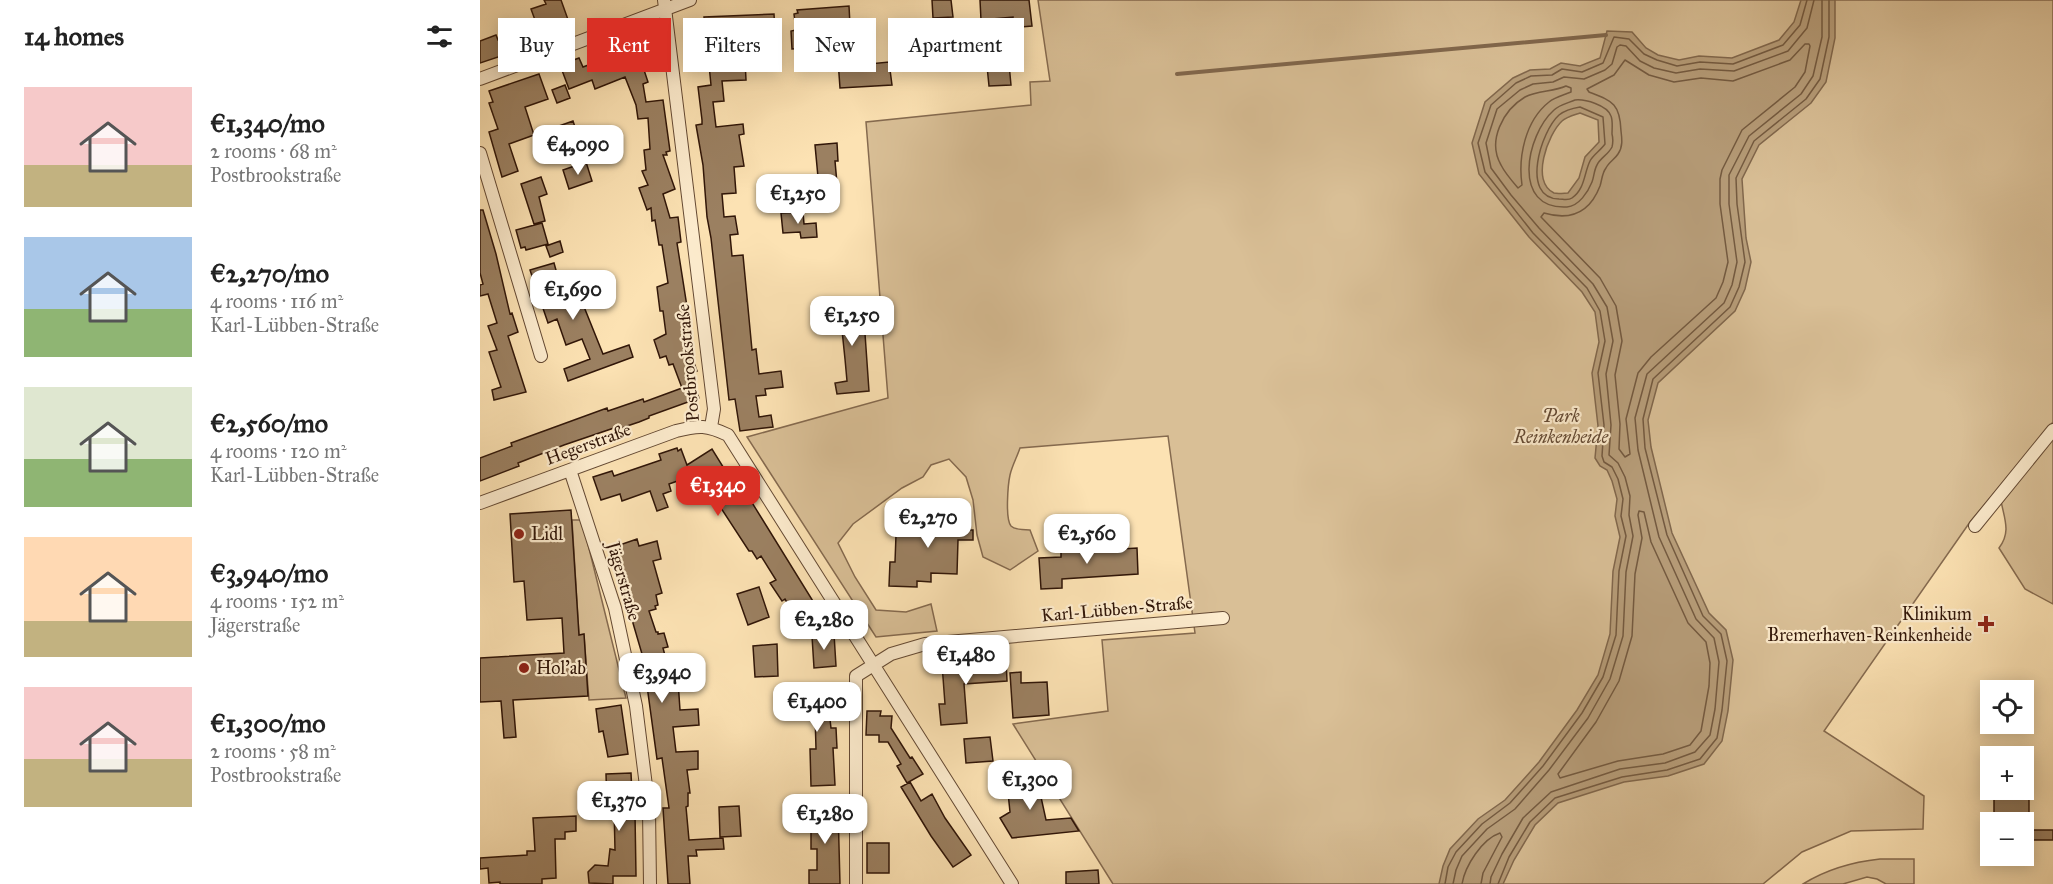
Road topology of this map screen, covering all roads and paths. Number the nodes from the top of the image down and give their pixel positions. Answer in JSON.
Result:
{"nodes":[{"id":1,"x":690,"y":0,"type":"edge"},
{"id":2,"x":665,"y":4,"type":"edge"},
{"id":3,"x":480,"y":79,"type":"edge"},
{"id":4,"x":480,"y":153,"type":"edge"},
{"id":5,"x":541,"y":356,"type":"dead end"},
{"id":6,"x":711,"y":427,"type":"junction"},
{"id":7,"x":2053,"y":430,"type":"edge"},
{"id":8,"x":570,"y":470,"type":"junction"},
{"id":9,"x":480,"y":503,"type":"edge"},
{"id":10,"x":1975,"y":526,"type":"dead end"},
{"id":11,"x":1223,"y":618,"type":"dead end"},
{"id":12,"x":874,"y":665,"type":"junction"},
{"id":13,"x":650,"y":884,"type":"edge"},
{"id":14,"x":856,"y":884,"type":"edge"},
{"id":15,"x":1012,"y":884,"type":"edge"}],
"edges":[{"from":1,"to":2,"type":"street"},
{"from":2,"to":3,"type":"street"},
{"from":2,"to":6,"type":"street","name":"Postbrookstraße"},
{"from":4,"to":5,"type":"street"},
{"from":6,"to":8,"type":"street","name":"Hegerstraße"},
{"from":6,"to":12,"type":"street","name":"Postbrookstraße"},
{"from":7,"to":10,"type":"street"},
{"from":8,"to":9,"type":"street","name":"Hegerstraße"},
{"from":8,"to":13,"type":"street","name":"Jägerstraße"},
{"from":11,"to":12,"type":"street","name":"Karl-Lübben-Straße"},
{"from":12,"to":14,"type":"street"},
{"from":12,"to":15,"type":"street","name":"Postbrookstraße"}]}
